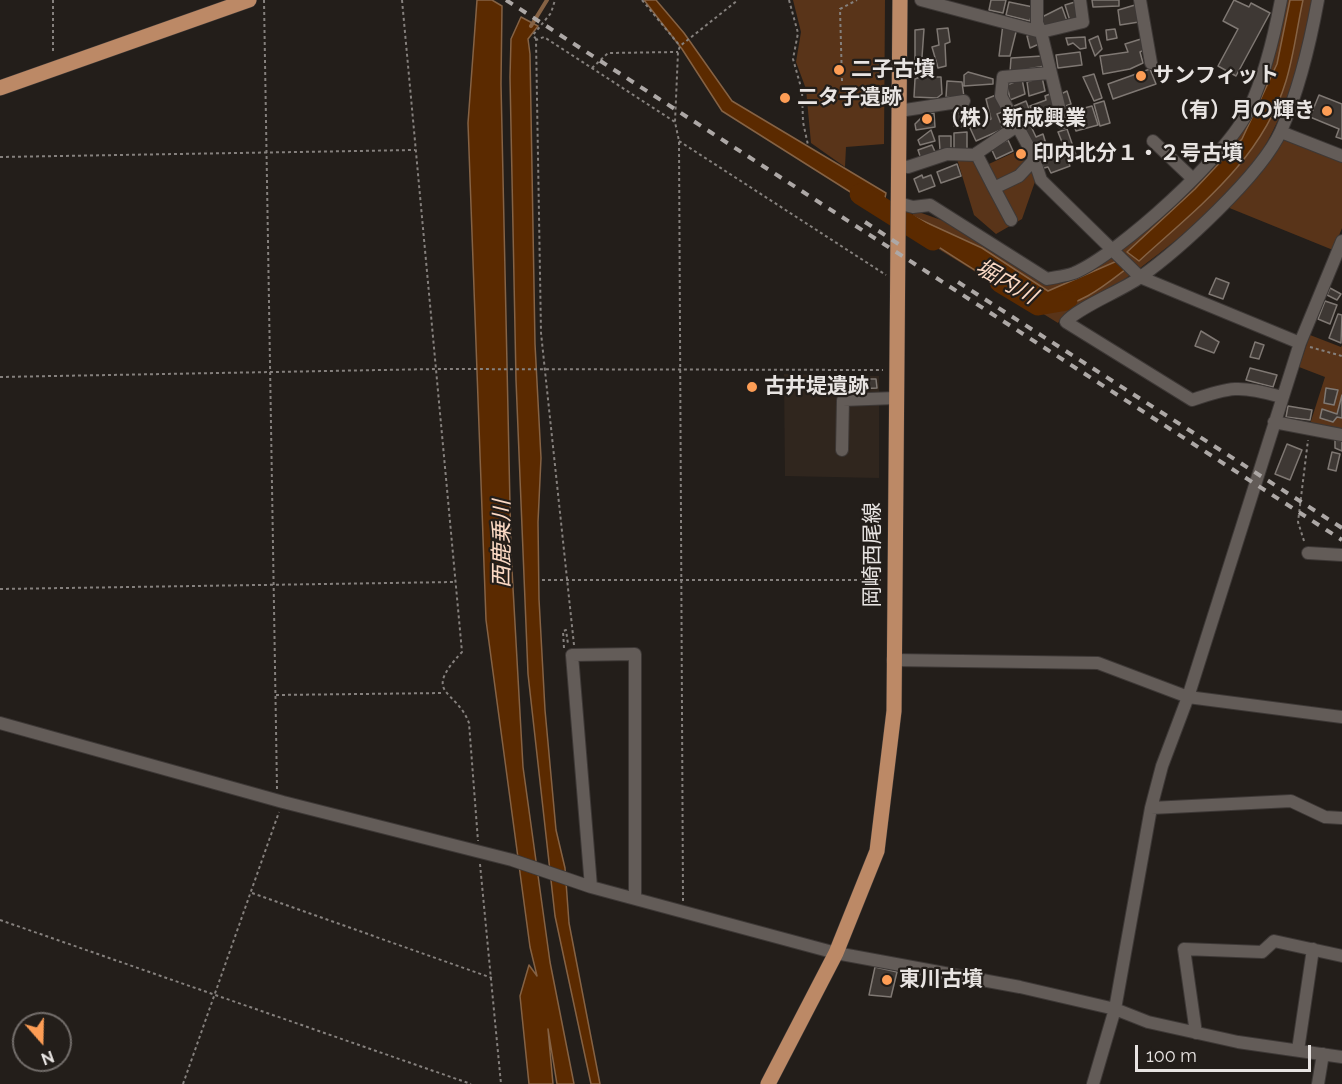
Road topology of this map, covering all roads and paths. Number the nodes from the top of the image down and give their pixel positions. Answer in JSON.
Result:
{"nodes":[{"id":1,"x":52,"y":0,"type":"edge"},
{"id":2,"x":249,"y":0,"type":"edge"},
{"id":3,"x":264,"y":0,"type":"edge"},
{"id":4,"x":402,"y":0,"type":"edge"},
{"id":5,"x":555,"y":0,"type":"edge"},
{"id":6,"x":642,"y":0,"type":"edge"},
{"id":7,"x":738,"y":0,"type":"edge"},
{"id":8,"x":789,"y":0,"type":"edge"},
{"id":9,"x":857,"y":0,"type":"edge"},
{"id":10,"x":900,"y":0,"type":"edge"},
{"id":11,"x":921,"y":0,"type":"edge"},
{"id":12,"x":1037,"y":0,"type":"edge"},
{"id":13,"x":1080,"y":0,"type":"edge"},
{"id":14,"x":1140,"y":0,"type":"edge"},
{"id":15,"x":1281,"y":0,"type":"edge"},
{"id":16,"x":1318,"y":0,"type":"edge"},
{"id":17,"x":1041,"y":32,"type":"junction"},
{"id":18,"x":536,"y":40,"type":"junction"},
{"id":19,"x":680,"y":46,"type":"junction"},
{"id":20,"x":678,"y":52,"type":"junction"},
{"id":21,"x":1151,"y":63,"type":"dead end"},
{"id":22,"x":592,"y":68,"type":"junction"},
{"id":23,"x":54,"y":69,"type":"junction"},
{"id":24,"x":1049,"y":73,"type":"junction"},
{"id":25,"x":842,"y":81,"type":"dead end"},
{"id":26,"x":0,"y":88,"type":"edge"},
{"id":27,"x":964,"y":101,"type":"dead end"},
{"id":28,"x":899,"y":111,"type":"junction"},
{"id":29,"x":675,"y":122,"type":"junction"},
{"id":30,"x":1063,"y":123,"type":"dead end"},
{"id":31,"x":1017,"y":126,"type":"junction"},
{"id":32,"x":1281,"y":132,"type":"junction"},
{"id":33,"x":679,"y":141,"type":"junction"},
{"id":34,"x":1153,"y":141,"type":"dead end"},
{"id":35,"x":808,"y":145,"type":"dead end"},
{"id":36,"x":415,"y":150,"type":"junction"},
{"id":37,"x":266,"y":153,"type":"junction"},
{"id":38,"x":977,"y":155,"type":"junction"},
{"id":39,"x":1342,"y":156,"type":"edge"},
{"id":40,"x":0,"y":157,"type":"edge"},
{"id":41,"x":1034,"y":160,"type":"junction"},
{"id":42,"x":899,"y":166,"type":"junction"},
{"id":43,"x":1193,"y":179,"type":"junction"},
{"id":44,"x":994,"y":188,"type":"junction"},
{"id":45,"x":898,"y":213,"type":"junction"},
{"id":46,"x":1011,"y":220,"type":"dead end"},
{"id":47,"x":1342,"y":241,"type":"edge"},
{"id":48,"x":1113,"y":250,"type":"junction"},
{"id":49,"x":1140,"y":277,"type":"junction"},
{"id":50,"x":898,"y":284,"type":"junction"},
{"id":51,"x":1300,"y":343,"type":"junction"},
{"id":52,"x":1342,"y":356,"type":"edge"},
{"id":53,"x":436,"y":369,"type":"junction"},
{"id":54,"x":546,"y":370,"type":"junction"},
{"id":55,"x":682,"y":370,"type":"junction"},
{"id":56,"x":895,"y":370,"type":"junction"},
{"id":57,"x":271,"y":373,"type":"junction"},
{"id":58,"x":0,"y":377,"type":"edge"},
{"id":59,"x":1278,"y":396,"type":"dead end"},
{"id":60,"x":895,"y":398,"type":"junction"},
{"id":61,"x":1274,"y":422,"type":"junction"},
{"id":62,"x":1309,"y":432,"type":"dead end"},
{"id":63,"x":1342,"y":435,"type":"edge"},
{"id":64,"x":842,"y":450,"type":"dead end"},
{"id":65,"x":1308,"y":553,"type":"joint"},
{"id":66,"x":1342,"y":555,"type":"edge"},
{"id":67,"x":542,"y":580,"type":"dead end"},
{"id":68,"x":682,"y":580,"type":"junction"},
{"id":69,"x":894,"y":580,"type":"junction"},
{"id":70,"x":567,"y":581,"type":"junction"},
{"id":71,"x":454,"y":582,"type":"junction"},
{"id":72,"x":274,"y":585,"type":"junction"},
{"id":73,"x":0,"y":589,"type":"edge"},
{"id":74,"x":573,"y":650,"type":"junction"},
{"id":75,"x":893,"y":660,"type":"junction"},
{"id":76,"x":444,"y":693,"type":"junction"},
{"id":77,"x":276,"y":695,"type":"junction"},
{"id":78,"x":1188,"y":697,"type":"junction"},
{"id":79,"x":1342,"y":717,"type":"edge"},
{"id":80,"x":0,"y":723,"type":"edge"},
{"id":81,"x":280,"y":801,"type":"junction"},
{"id":82,"x":1151,"y":808,"type":"junction"},
{"id":83,"x":1342,"y":818,"type":"edge"},
{"id":84,"x":479,"y":854,"type":"junction"},
{"id":85,"x":591,"y":887,"type":"junction"},
{"id":86,"x":251,"y":892,"type":"junction"},
{"id":87,"x":635,"y":897,"type":"junction"},
{"id":88,"x":682,"y":911,"type":"junction"},
{"id":89,"x":0,"y":920,"type":"edge"},
{"id":90,"x":1313,"y":949,"type":"junction"},
{"id":91,"x":836,"y":953,"type":"junction"},
{"id":92,"x":1342,"y":956,"type":"edge"},
{"id":93,"x":492,"y":978,"type":"junction"},
{"id":94,"x":214,"y":996,"type":"junction"},
{"id":95,"x":1115,"y":1009,"type":"junction"},
{"id":96,"x":1196,"y":1033,"type":"junction"},
{"id":97,"x":1298,"y":1050,"type":"junction"},
{"id":98,"x":1323,"y":1054,"type":"junction"},
{"id":99,"x":1342,"y":1057,"type":"edge"},
{"id":100,"x":183,"y":1084,"type":"edge"},
{"id":101,"x":471,"y":1084,"type":"edge"},
{"id":102,"x":501,"y":1084,"type":"edge"},
{"id":103,"x":768,"y":1084,"type":"edge"},
{"id":104,"x":1093,"y":1084,"type":"edge"},
{"id":105,"x":1318,"y":1084,"type":"edge"}],
"edges":[{"from":1,"to":23,"type":"path"},
{"from":2,"to":23,"type":"main road"},
{"from":3,"to":37,"type":"path"},
{"from":4,"to":36,"type":"path"},
{"from":5,"to":18,"type":"path"},
{"from":6,"to":19,"type":"path"},
{"from":7,"to":19,"type":"path"},
{"from":8,"to":35,"type":"path"},
{"from":9,"to":25,"type":"path"},
{"from":10,"to":28,"type":"main road","name":"岡崎西尾線"},
{"from":11,"to":17,"type":"street"},
{"from":12,"to":17,"type":"street"},
{"from":13,"to":17,"type":"street"},
{"from":14,"to":21,"type":"street"},
{"from":15,"to":43,"type":"street"},
{"from":16,"to":32,"type":"street"},
{"from":17,"to":24,"type":"street"},
{"from":18,"to":22,"type":"path"},
{"from":18,"to":54,"type":"path"},
{"from":19,"to":20,"type":"path"},
{"from":20,"to":22,"type":"path"},
{"from":20,"to":29,"type":"path"},
{"from":22,"to":29,"type":"path"},
{"from":23,"to":26,"type":"main road"},
{"from":24,"to":30,"type":"street"},
{"from":24,"to":31,"type":"street"},
{"from":27,"to":28,"type":"street"},
{"from":28,"to":42,"type":"main road","name":"岡崎西尾線"},
{"from":29,"to":33,"type":"path"},
{"from":31,"to":38,"type":"street"},
{"from":31,"to":41,"type":"street"},
{"from":32,"to":39,"type":"street"},
{"from":32,"to":49,"type":"street"},
{"from":33,"to":50,"type":"path"},
{"from":33,"to":55,"type":"path"},
{"from":34,"to":43,"type":"street"},
{"from":36,"to":37,"type":"path"},
{"from":36,"to":53,"type":"path"},
{"from":37,"to":40,"type":"path"},
{"from":37,"to":57,"type":"path"},
{"from":38,"to":42,"type":"street"},
{"from":38,"to":44,"type":"street"},
{"from":41,"to":44,"type":"street"},
{"from":41,"to":48,"type":"street"},
{"from":42,"to":45,"type":"main road","name":"岡崎西尾線"},
{"from":43,"to":48,"type":"street"},
{"from":44,"to":46,"type":"street"},
{"from":45,"to":48,"type":"street"},
{"from":45,"to":50,"type":"main road","name":"岡崎西尾線"},
{"from":47,"to":51,"type":"street"},
{"from":48,"to":49,"type":"street"},
{"from":49,"to":51,"type":"street"},
{"from":49,"to":59,"type":"street"},
{"from":50,"to":56,"type":"main road","name":"岡崎西尾線"},
{"from":51,"to":52,"type":"path"},
{"from":51,"to":61,"type":"street"},
{"from":53,"to":54,"type":"path"},
{"from":53,"to":57,"type":"path"},
{"from":53,"to":71,"type":"path"},
{"from":54,"to":55,"type":"path"},
{"from":54,"to":70,"type":"path"},
{"from":55,"to":56,"type":"path"},
{"from":55,"to":68,"type":"path"},
{"from":56,"to":60,"type":"main road","name":"岡崎西尾線"},
{"from":57,"to":58,"type":"path"},
{"from":57,"to":72,"type":"path"},
{"from":60,"to":64,"type":"street"},
{"from":60,"to":69,"type":"main road","name":"岡崎西尾線"},
{"from":61,"to":63,"type":"street"},
{"from":61,"to":78,"type":"street"},
{"from":62,"to":65,"type":"path"},
{"from":65,"to":66,"type":"street"},
{"from":67,"to":70,"type":"path"},
{"from":68,"to":69,"type":"path"},
{"from":68,"to":70,"type":"path"},
{"from":68,"to":88,"type":"path"},
{"from":69,"to":75,"type":"main road","name":"岡崎西尾線"},
{"from":70,"to":74,"type":"path"},
{"from":71,"to":72,"type":"path"},
{"from":71,"to":76,"type":"path"},
{"from":72,"to":73,"type":"path"},
{"from":72,"to":77,"type":"path"},
{"from":74,"to":74,"type":"path"},
{"from":74,"to":85,"type":"street"},
{"from":74,"to":87,"type":"street"},
{"from":75,"to":78,"type":"street"},
{"from":75,"to":91,"type":"main road","name":"岡崎西尾線"},
{"from":76,"to":77,"type":"path"},
{"from":76,"to":84,"type":"path"},
{"from":77,"to":81,"type":"path"},
{"from":78,"to":79,"type":"street"},
{"from":78,"to":82,"type":"street"},
{"from":80,"to":81,"type":"street"},
{"from":81,"to":84,"type":"street"},
{"from":81,"to":86,"type":"path"},
{"from":82,"to":83,"type":"street"},
{"from":82,"to":95,"type":"street"},
{"from":84,"to":85,"type":"street"},
{"from":84,"to":93,"type":"path"},
{"from":85,"to":87,"type":"street"},
{"from":86,"to":93,"type":"path"},
{"from":86,"to":94,"type":"path"},
{"from":87,"to":88,"type":"street"},
{"from":88,"to":91,"type":"street"},
{"from":89,"to":94,"type":"path"},
{"from":90,"to":92,"type":"street"},
{"from":90,"to":96,"type":"street"},
{"from":90,"to":97,"type":"street"},
{"from":91,"to":95,"type":"street"},
{"from":91,"to":103,"type":"main road","name":"岡崎西尾線"},
{"from":93,"to":102,"type":"path"},
{"from":94,"to":100,"type":"path"},
{"from":94,"to":101,"type":"path"},
{"from":95,"to":96,"type":"street"},
{"from":95,"to":104,"type":"street"},
{"from":96,"to":97,"type":"street"},
{"from":97,"to":98,"type":"street"},
{"from":98,"to":99,"type":"street"},
{"from":98,"to":105,"type":"street"}]}
